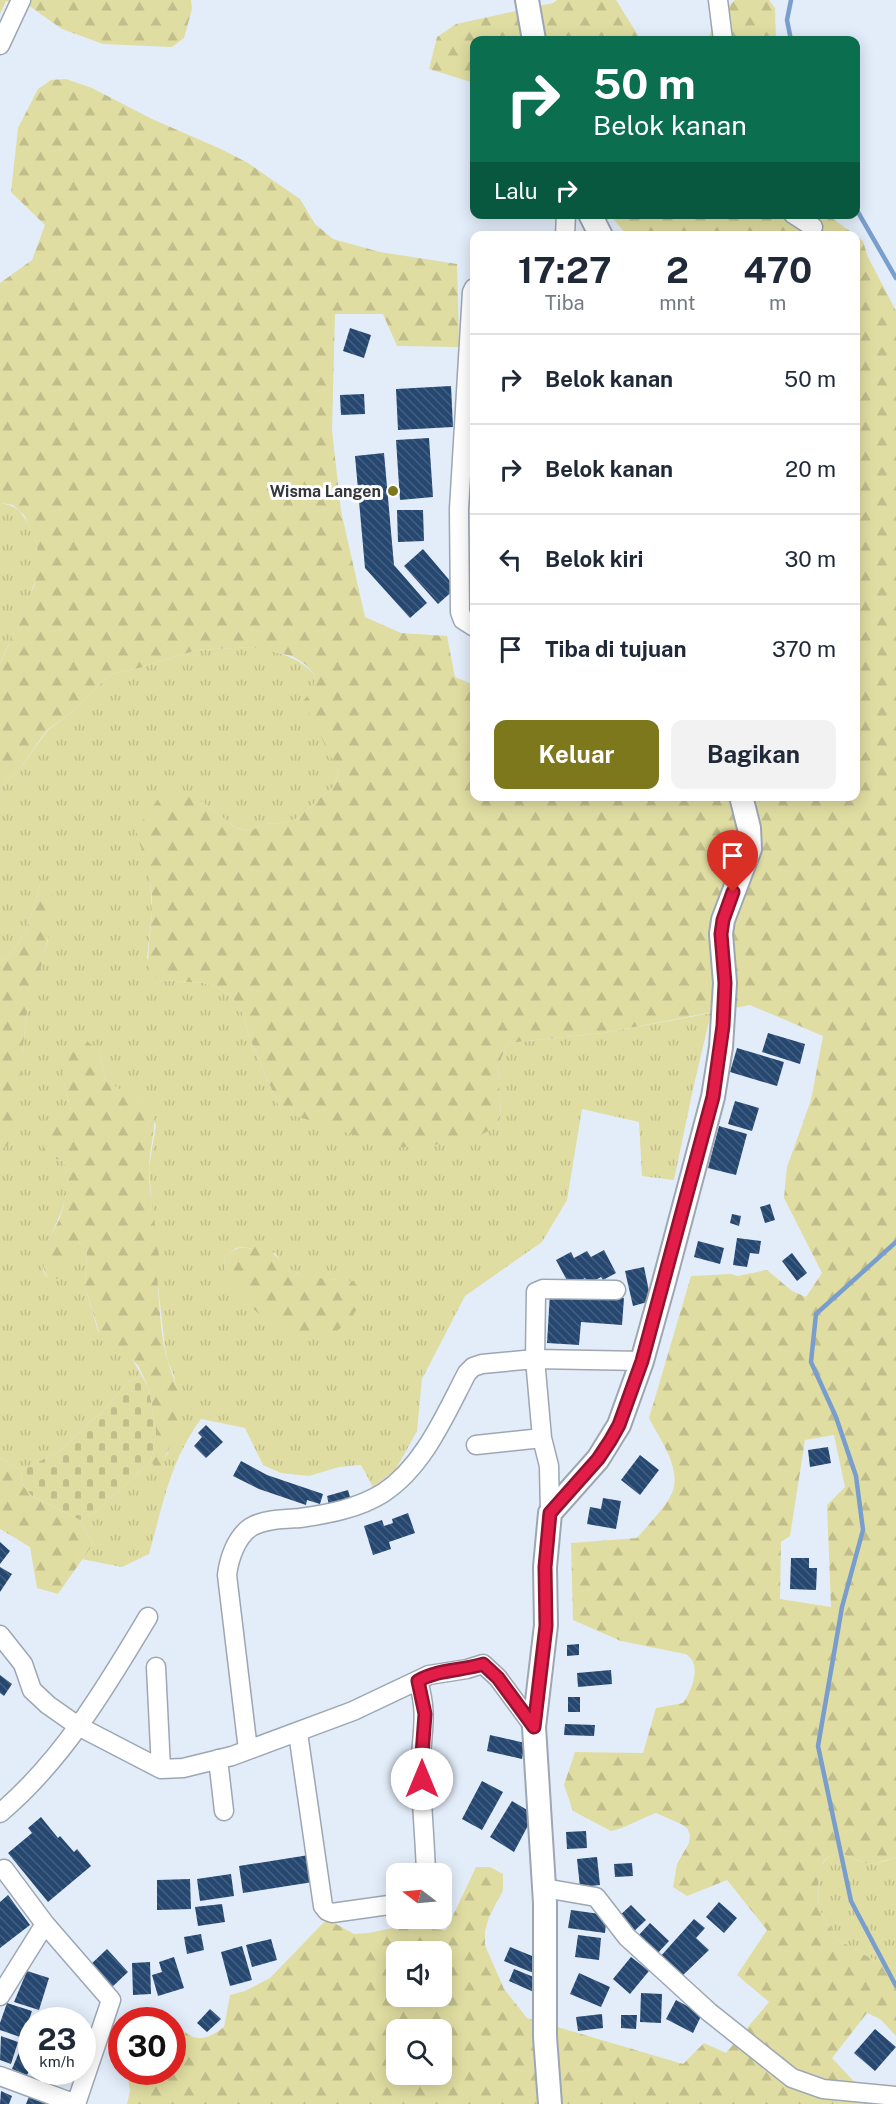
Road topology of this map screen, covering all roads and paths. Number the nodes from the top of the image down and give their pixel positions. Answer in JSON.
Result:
{"nodes":[{"id":1,"x":21,"y":0,"type":"edge"},
{"id":2,"x":527,"y":0,"type":"edge"},
{"id":3,"x":718,"y":0,"type":"edge"},
{"id":4,"x":533,"y":36,"type":"edge"},
{"id":5,"x":722,"y":36,"type":"edge"},
{"id":6,"x":0,"y":45,"type":"edge"},
{"id":7,"x":801,"y":219,"type":"edge"},
{"id":8,"x":813,"y":227,"type":"dead end"},
{"id":9,"x":470,"y":325,"type":"edge"},
{"id":10,"x":470,"y":624,"type":"edge"},
{"id":11,"x":742,"y":801,"type":"edge"},
{"id":12,"x":616,"y":1290,"type":"dead end"},
{"id":13,"x":536,"y":1359,"type":"junction"},
{"id":14,"x":642,"y":1361,"type":"junction"},
{"id":15,"x":542,"y":1438,"type":"junction"},
{"id":16,"x":476,"y":1445,"type":"dead end"},
{"id":17,"x":550,"y":1513,"type":"junction"},
{"id":18,"x":148,"y":1617,"type":"dead end"},
{"id":19,"x":0,"y":1635,"type":"edge"},
{"id":20,"x":156,"y":1667,"type":"dead end"},
{"id":21,"x":418,"y":1681,"type":"junction"},
{"id":22,"x":78,"y":1726,"type":"junction"},
{"id":23,"x":534,"y":1727,"type":"junction"},
{"id":24,"x":298,"y":1733,"type":"junction"},
{"id":25,"x":248,"y":1750,"type":"junction"},
{"id":26,"x":218,"y":1759,"type":"junction"},
{"id":27,"x":161,"y":1769,"type":"junction"},
{"id":28,"x":224,"y":1811,"type":"dead end"},
{"id":29,"x":0,"y":1814,"type":"edge"},
{"id":30,"x":426,"y":1863,"type":"edge"},
{"id":31,"x":1,"y":1867,"type":"edge"},
{"id":32,"x":544,"y":1888,"type":"junction"},
{"id":33,"x":386,"y":1905,"type":"edge"},
{"id":34,"x":45,"y":1924,"type":"junction"},
{"id":35,"x":0,"y":1996,"type":"edge"},
{"id":36,"x":0,"y":2076,"type":"edge"},
{"id":37,"x":896,"y":2096,"type":"edge"},
{"id":38,"x":76,"y":2104,"type":"edge"},
{"id":39,"x":550,"y":2104,"type":"edge"}],
"edges":[{"from":1,"to":6,"type":"street"},
{"from":2,"to":4,"type":"street"},
{"from":3,"to":5,"type":"street"},
{"from":7,"to":8,"type":"street"},
{"from":9,"to":10,"type":"street"},
{"from":11,"to":14,"type":"street"},
{"from":12,"to":13,"type":"street"},
{"from":13,"to":14,"type":"street"},
{"from":13,"to":15,"type":"street"},
{"from":13,"to":25,"type":"street"},
{"from":14,"to":17,"type":"street"},
{"from":15,"to":16,"type":"street"},
{"from":15,"to":17,"type":"street"},
{"from":17,"to":23,"type":"street"},
{"from":18,"to":22,"type":"street"},
{"from":19,"to":22,"type":"street"},
{"from":20,"to":27,"type":"street"},
{"from":21,"to":23,"type":"street"},
{"from":21,"to":24,"type":"street"},
{"from":21,"to":30,"type":"street"},
{"from":22,"to":27,"type":"street"},
{"from":22,"to":29,"type":"street"},
{"from":23,"to":32,"type":"street"},
{"from":24,"to":25,"type":"street"},
{"from":24,"to":33,"type":"street"},
{"from":25,"to":26,"type":"street"},
{"from":26,"to":27,"type":"street"},
{"from":26,"to":28,"type":"street"},
{"from":31,"to":34,"type":"street"},
{"from":32,"to":37,"type":"street"},
{"from":32,"to":39,"type":"street"},
{"from":34,"to":35,"type":"street"},
{"from":34,"to":38,"type":"street"},
{"from":36,"to":38,"type":"street"}]}
